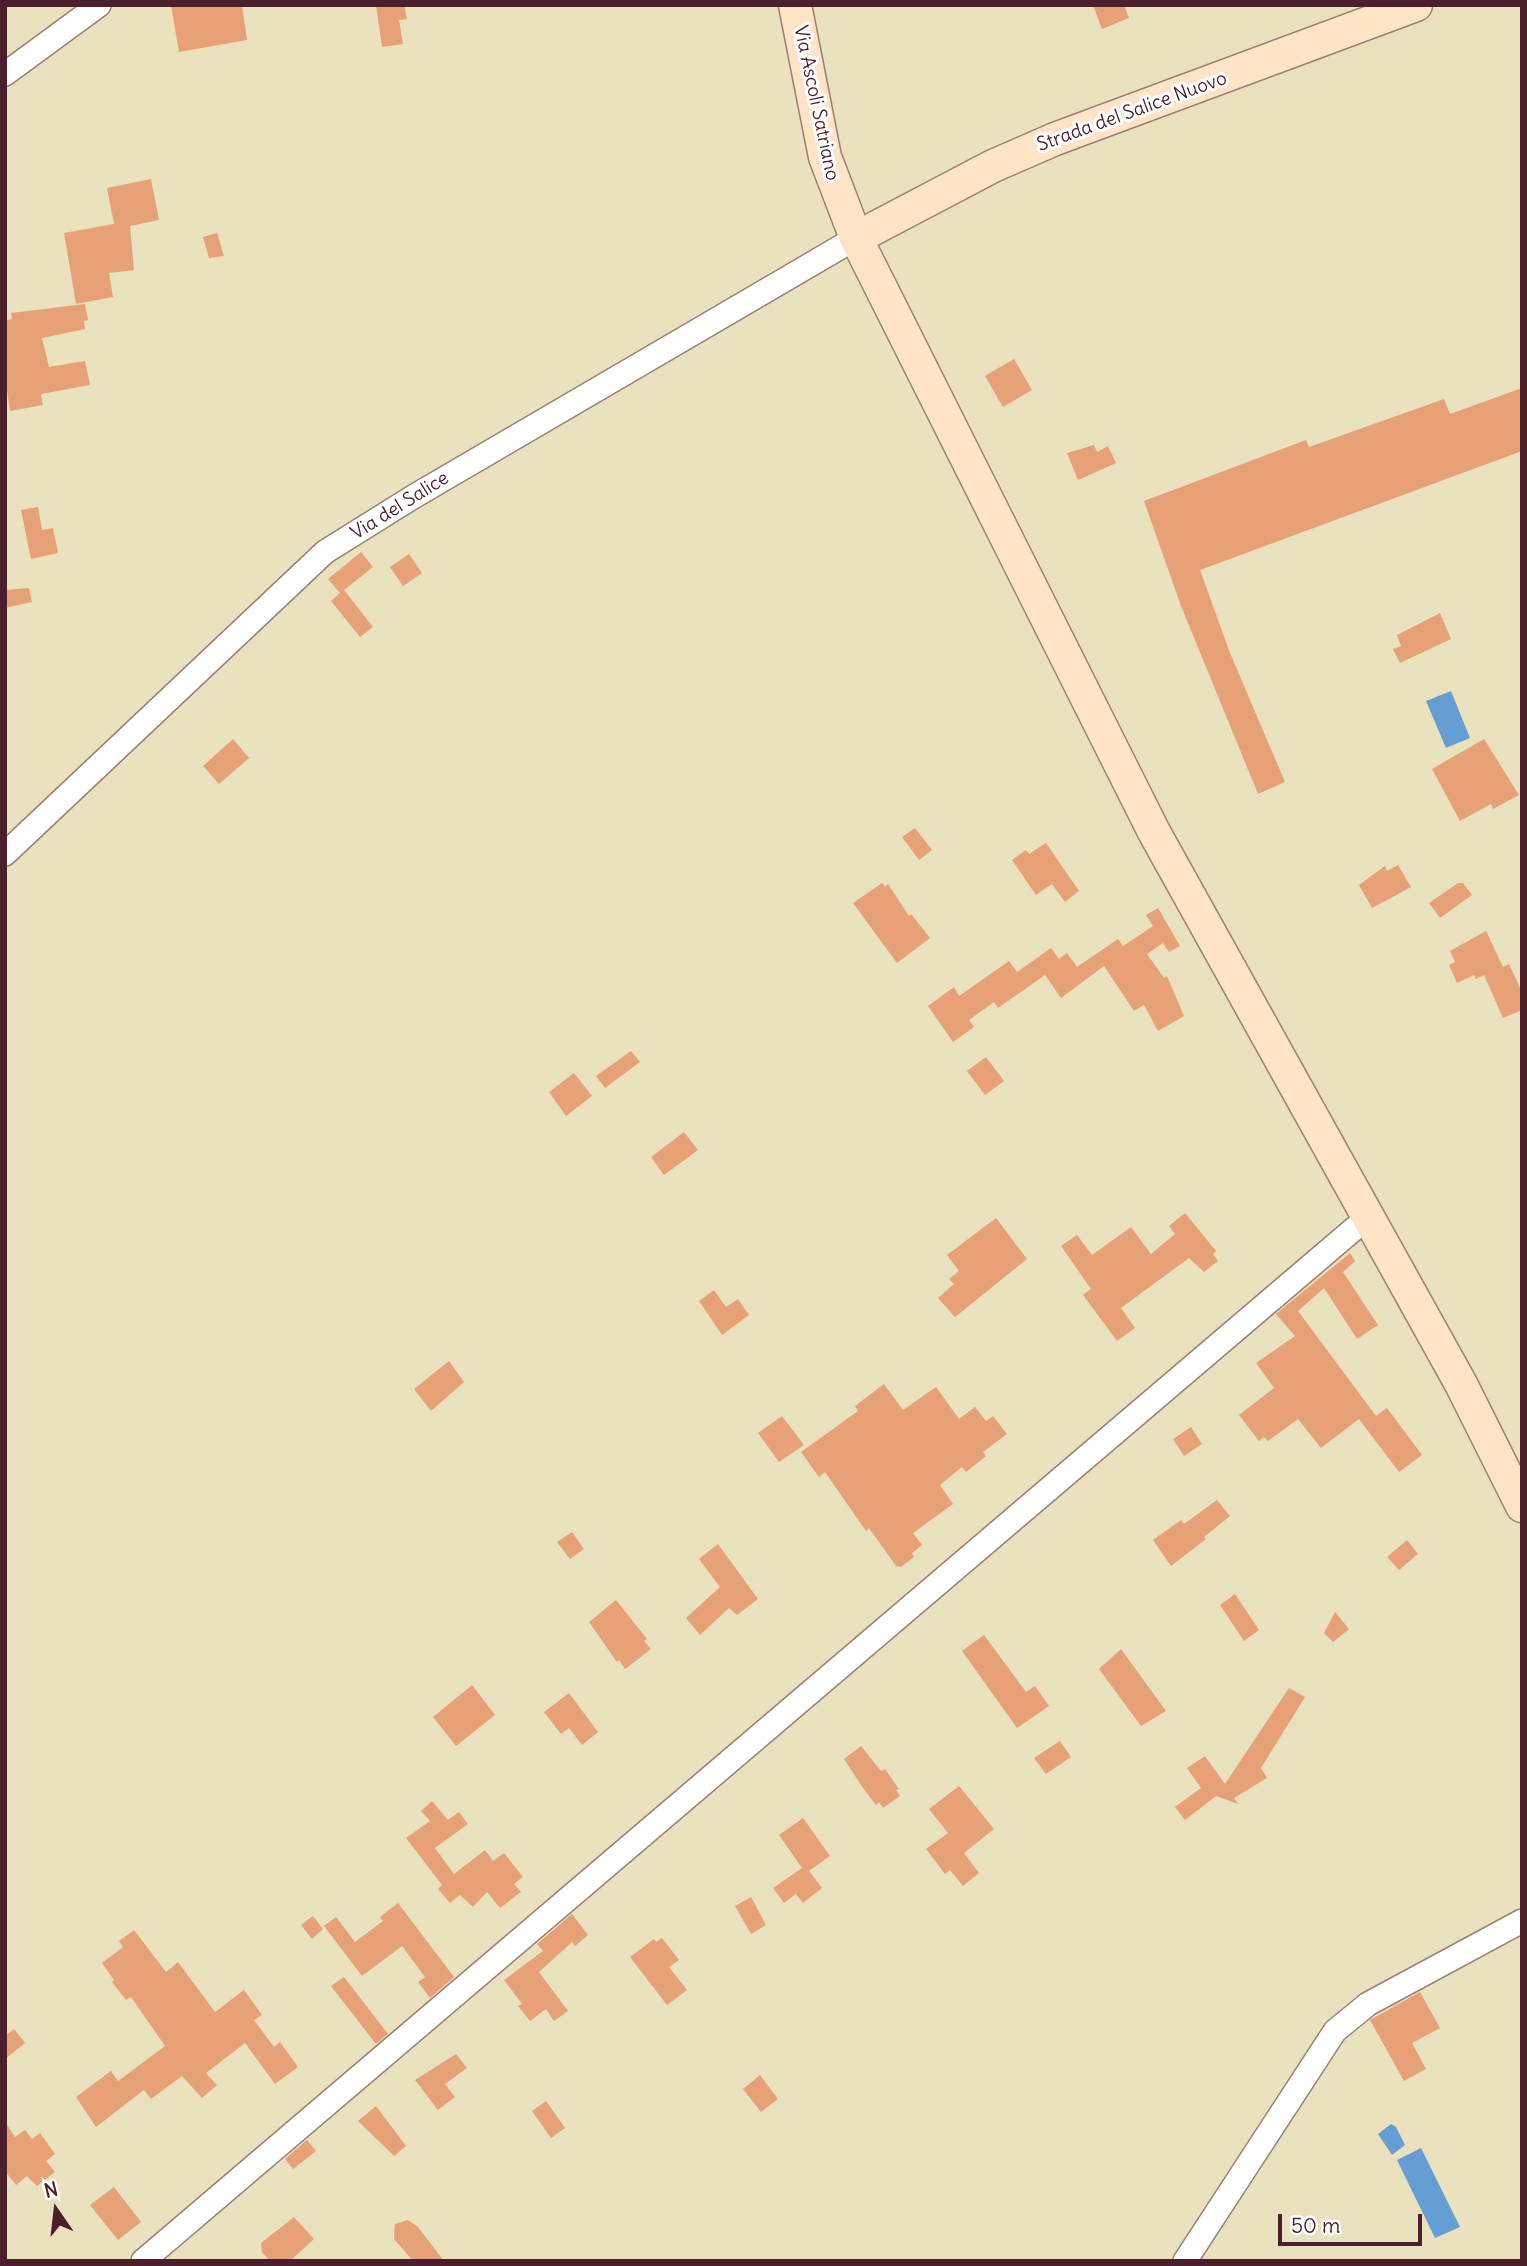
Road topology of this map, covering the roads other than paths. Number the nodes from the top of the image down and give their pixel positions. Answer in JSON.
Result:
{"nodes":[{"id":1,"x":99,"y":5,"type":"edge"},
{"id":2,"x":795,"y":5,"type":"edge"},
{"id":3,"x":1416,"y":5,"type":"edge"},
{"id":4,"x":5,"y":74,"type":"edge"},
{"id":5,"x":856,"y":238,"type":"junction"},
{"id":6,"x":5,"y":854,"type":"edge"},
{"id":7,"x":1368,"y":1217,"type":"junction"},
{"id":8,"x":1522,"y":1506,"type":"edge"},
{"id":9,"x":1522,"y":1921,"type":"edge"},
{"id":10,"x":143,"y":2261,"type":"edge"},
{"id":11,"x":1185,"y":2261,"type":"edge"}],
"edges":[{"from":1,"to":4,"type":"street"},
{"from":2,"to":5,"type":"main road","name":"Via Ascoli Satriano"},
{"from":3,"to":5,"type":"main road","name":"Strada del Salice Nuovo"},
{"from":5,"to":6,"type":"street","name":"Via del Salice"},
{"from":5,"to":7,"type":"main road","name":"Via Ascoli Satriano"},
{"from":7,"to":8,"type":"main road","name":"Via Ascoli Satriano"},
{"from":7,"to":10,"type":"street"},
{"from":9,"to":11,"type":"street"}]}
